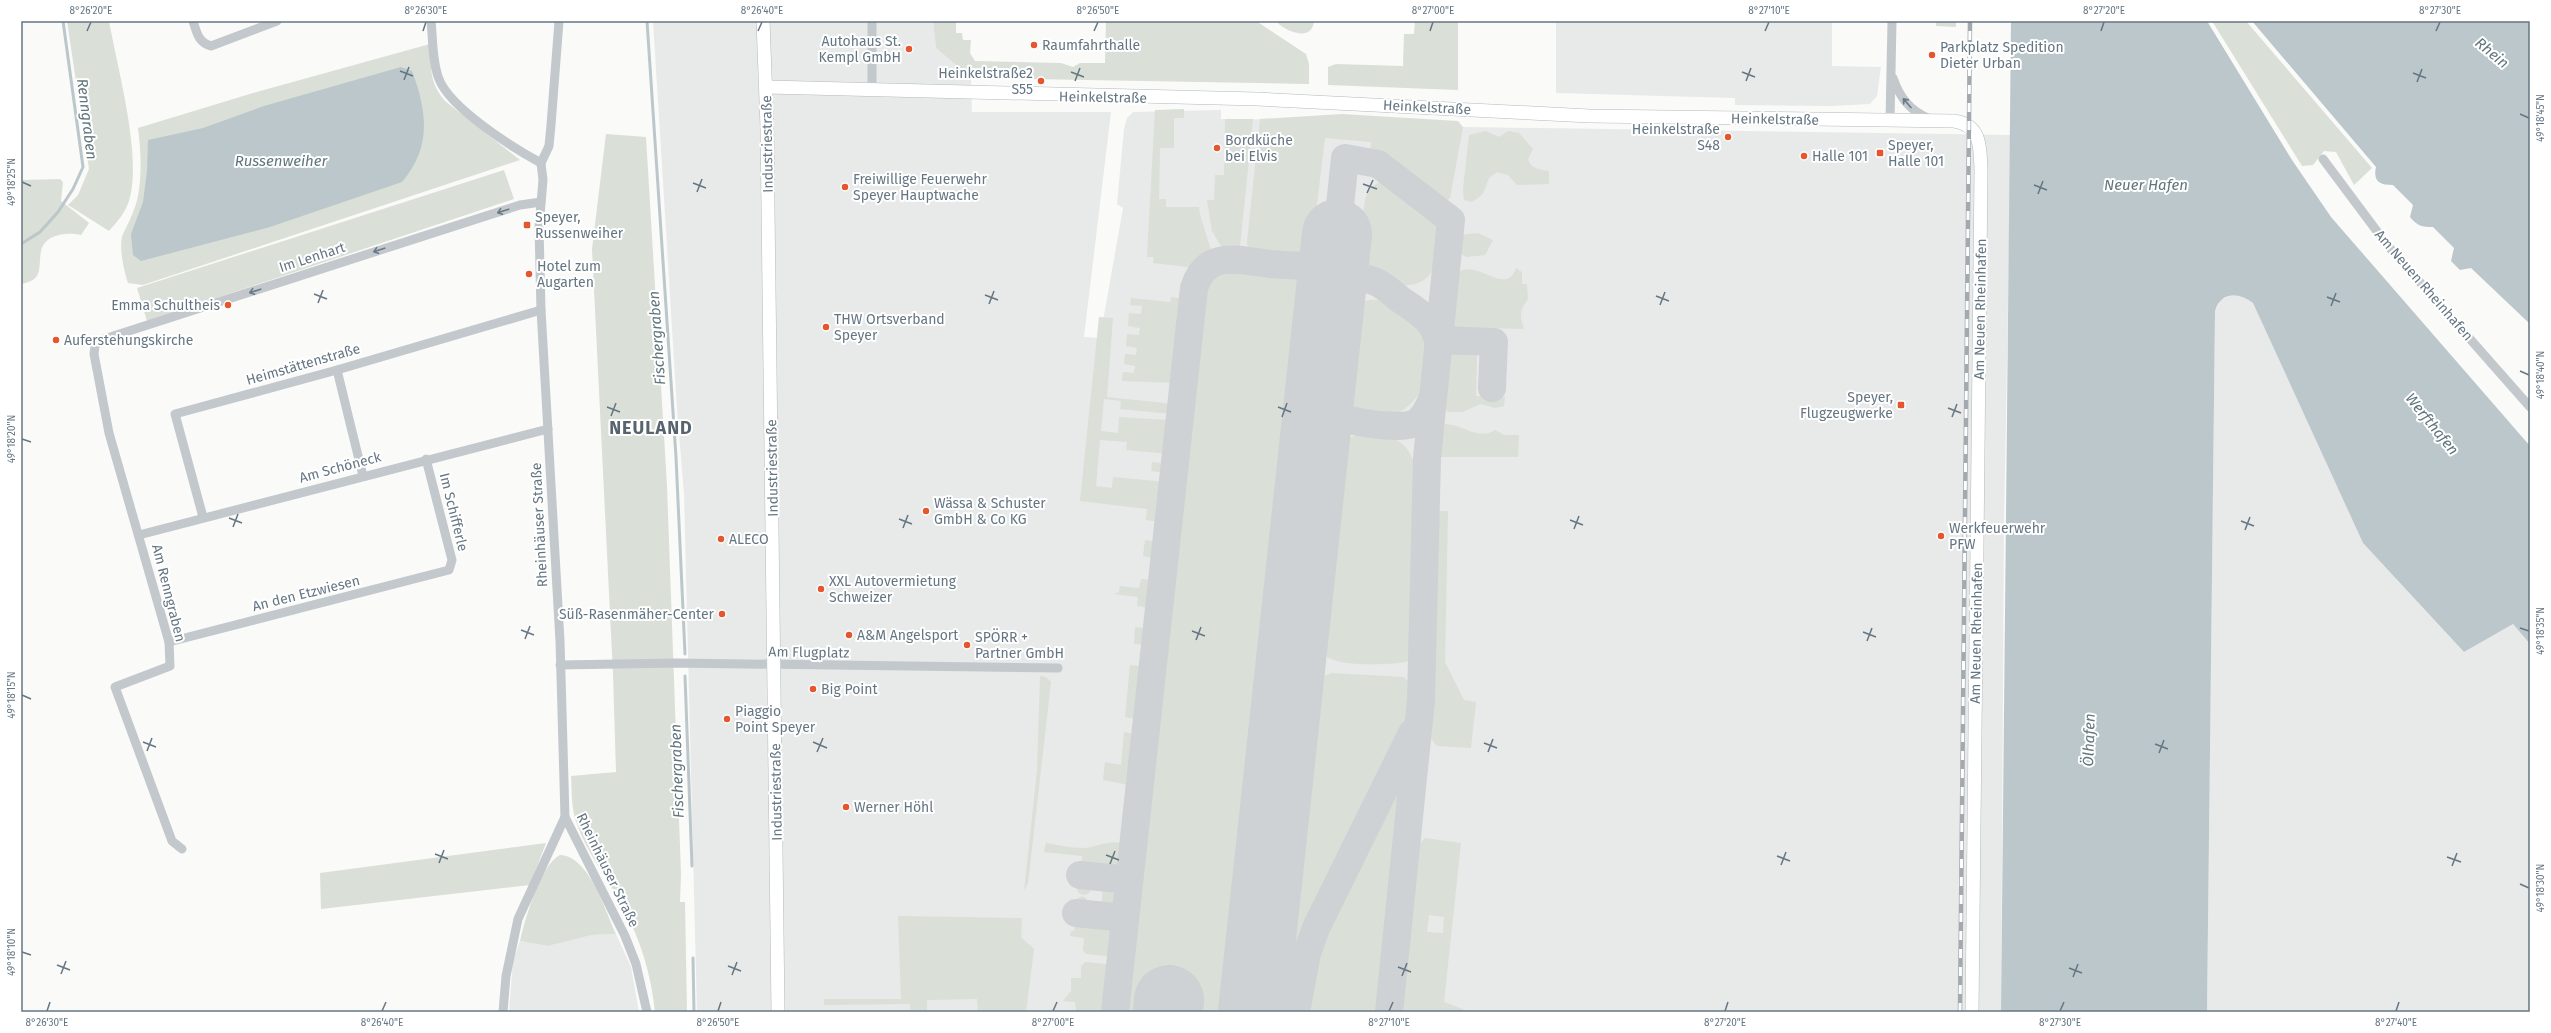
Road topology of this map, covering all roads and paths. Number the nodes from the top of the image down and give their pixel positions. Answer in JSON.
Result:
{"nodes":[{"id":1,"x":193,"y":21,"type":"edge"},
{"id":2,"x":277,"y":21,"type":"edge"},
{"id":3,"x":431,"y":21,"type":"edge"},
{"id":4,"x":559,"y":21,"type":"edge"},
{"id":5,"x":763,"y":21,"type":"edge"},
{"id":6,"x":872,"y":21,"type":"edge"},
{"id":7,"x":1892,"y":21,"type":"edge"},
{"id":8,"x":1891,"y":73,"type":"junction"},
{"id":9,"x":767,"y":87,"type":"junction"},
{"id":10,"x":872,"y":90,"type":"junction"},
{"id":11,"x":1890,"y":121,"type":"junction"},
{"id":12,"x":1935,"y":121,"type":"junction"},
{"id":13,"x":1977,"y":134,"type":"joint"},
{"id":14,"x":2323,"y":159,"type":"dead end"},
{"id":15,"x":541,"y":163,"type":"junction"},
{"id":16,"x":541,"y":202,"type":"junction"},
{"id":17,"x":541,"y":310,"type":"junction"},
{"id":18,"x":95,"y":346,"type":"joint"},
{"id":19,"x":337,"y":370,"type":"junction"},
{"id":20,"x":2530,"y":407,"type":"edge"},
{"id":21,"x":548,"y":429,"type":"junction"},
{"id":22,"x":426,"y":459,"type":"junction"},
{"id":23,"x":363,"y":476,"type":"junction"},
{"id":24,"x":203,"y":517,"type":"junction"},
{"id":25,"x":139,"y":535,"type":"junction"},
{"id":26,"x":449,"y":570,"type":"joint"},
{"id":27,"x":169,"y":642,"type":"junction"},
{"id":28,"x":560,"y":665,"type":"junction"},
{"id":29,"x":774,"y":665,"type":"junction"},
{"id":30,"x":1058,"y":668,"type":"dead end"},
{"id":31,"x":565,"y":817,"type":"junction"},
{"id":32,"x":182,"y":849,"type":"dead end"},
{"id":33,"x":503,"y":1012,"type":"edge"},
{"id":34,"x":647,"y":1012,"type":"edge"},
{"id":35,"x":778,"y":1012,"type":"edge"},
{"id":36,"x":1972,"y":1012,"type":"edge"}],
"edges":[{"from":1,"to":2,"type":"street"},
{"from":3,"to":15,"type":"street"},
{"from":4,"to":15,"type":"street","name":"Rheinhäuser Straße"},
{"from":5,"to":9,"type":"street","name":"Industriestraße"},
{"from":6,"to":10,"type":"street"},
{"from":7,"to":8,"type":"street"},
{"from":8,"to":11,"type":"street"},
{"from":12,"to":8,"type":"street","one_way":true},
{"from":9,"to":10,"type":"street","name":"Heinkelstraße"},
{"from":9,"to":29,"type":"street","name":"Industriestraße"},
{"from":10,"to":11,"type":"street","name":"Heinkelstraße"},
{"from":11,"to":12,"type":"street","name":"Heinkelstraße"},
{"from":12,"to":13,"type":"street","name":"Heinkelstraße"},
{"from":13,"to":36,"type":"street","name":"Am Neuen Rheinhafen"},
{"from":14,"to":20,"type":"street","name":"Am Neuen Rheinhafen"},
{"from":15,"to":16,"type":"street","name":"Rheinhäuser Straße"},
{"from":16,"to":17,"type":"street","name":"Rheinhäuser Straße"},
{"from":16,"to":18,"type":"street","name":"Im Lenhart","one_way":true},
{"from":17,"to":19,"type":"street","name":"Heimstättenstraße"},
{"from":17,"to":21,"type":"street","name":"Rheinhäuser Straße"},
{"from":18,"to":25,"type":"street","name":"Am Renngraben"},
{"from":19,"to":23,"type":"street"},
{"from":19,"to":24,"type":"street","name":"Heimstättenstraße"},
{"from":21,"to":22,"type":"street","name":"Am Schöneck"},
{"from":21,"to":28,"type":"street","name":"Rheinhäuser Straße"},
{"from":22,"to":23,"type":"street","name":"Am Schöneck"},
{"from":22,"to":26,"type":"street","name":"Im Schifferle"},
{"from":23,"to":24,"type":"street","name":"Am Schöneck"},
{"from":24,"to":25,"type":"street","name":"Am Schöneck"},
{"from":25,"to":27,"type":"street","name":"Am Renngraben"},
{"from":26,"to":27,"type":"street","name":"An den Etzwiesen"},
{"from":27,"to":32,"type":"street","name":"Am Renngraben"},
{"from":28,"to":29,"type":"street","name":"Am Flugplatz"},
{"from":28,"to":31,"type":"street","name":"Rheinhäuser Straße"},
{"from":29,"to":30,"type":"street","name":"Am Flugplatz"},
{"from":29,"to":35,"type":"street","name":"Industriestraße"},
{"from":31,"to":33,"type":"street"},
{"from":31,"to":34,"type":"street","name":"Rheinhäuser Straße"}]}
